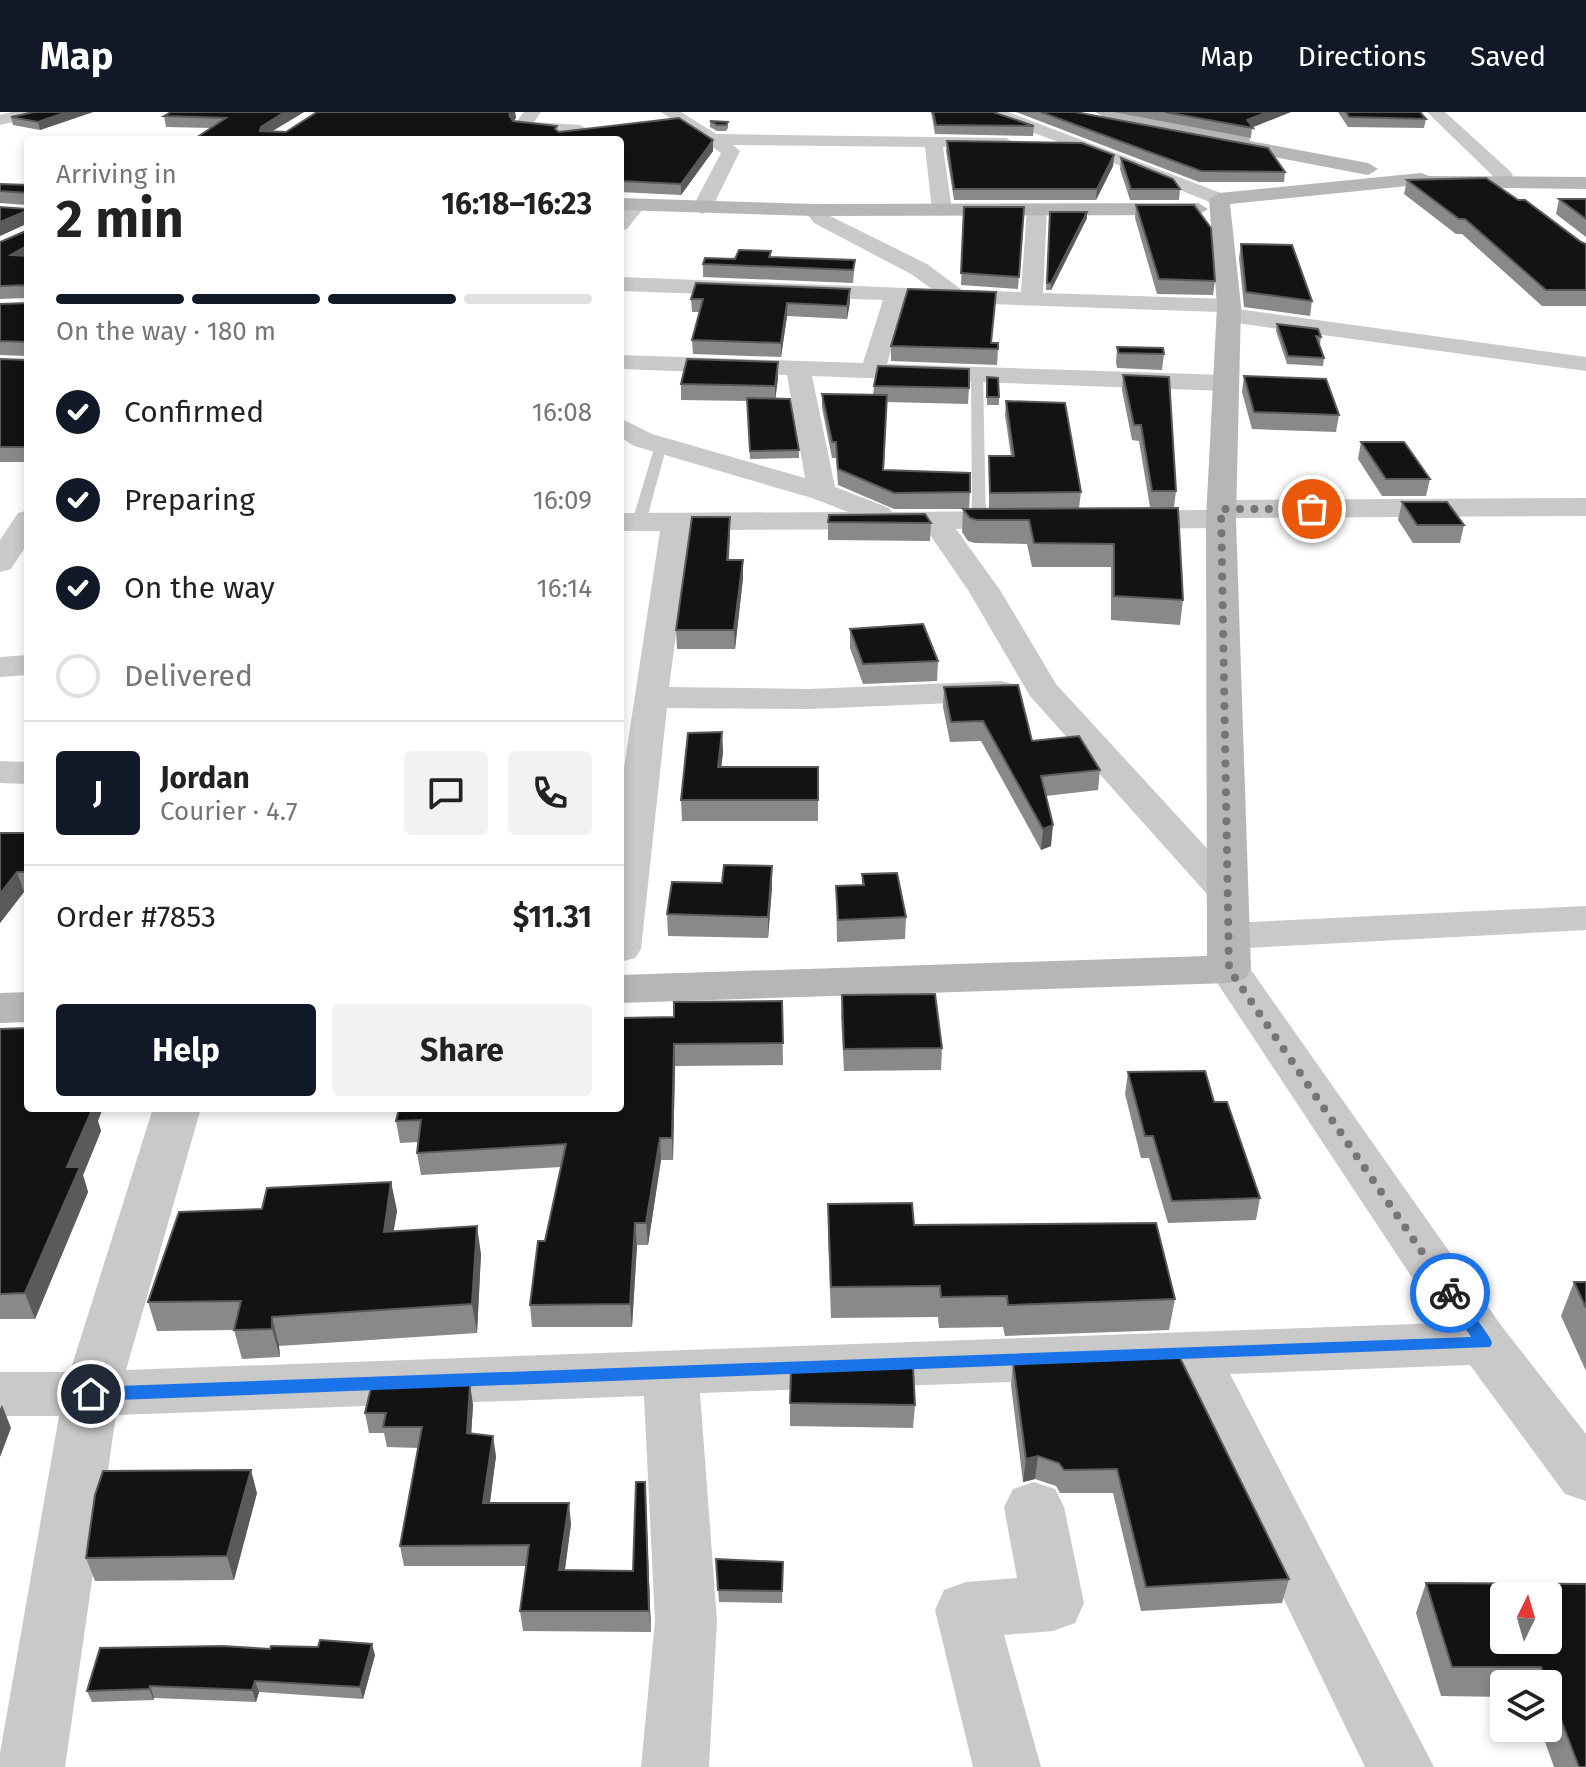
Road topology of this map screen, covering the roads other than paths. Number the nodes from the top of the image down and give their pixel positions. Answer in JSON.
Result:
{"nodes":[{"id":1,"x":34,"y":112,"type":"edge"},
{"id":2,"x":533,"y":112,"type":"edge"},
{"id":3,"x":992,"y":112,"type":"edge"},
{"id":4,"x":1104,"y":112,"type":"edge"},
{"id":5,"x":1435,"y":112,"type":"edge"},
{"id":6,"x":1083,"y":115,"type":"edge"},
{"id":7,"x":676,"y":116,"type":"edge"},
{"id":8,"x":0,"y":120,"type":"edge"},
{"id":9,"x":653,"y":123,"type":"edge"},
{"id":10,"x":581,"y":133,"type":"edge"},
{"id":11,"x":711,"y":139,"type":"junction"},
{"id":12,"x":933,"y":142,"type":"junction"},
{"id":13,"x":1085,"y":145,"type":"junction"},
{"id":14,"x":1586,"y":175,"type":"edge"},
{"id":15,"x":1430,"y":176,"type":"junction"},
{"id":16,"x":1504,"y":176,"type":"junction"},
{"id":17,"x":1586,"y":183,"type":"edge"},
{"id":18,"x":1219,"y":204,"type":"junction"},
{"id":19,"x":628,"y":205,"type":"edge"},
{"id":20,"x":702,"y":208,"type":"junction"},
{"id":21,"x":1037,"y":209,"type":"junction"},
{"id":22,"x":814,"y":210,"type":"junction"},
{"id":23,"x":942,"y":210,"type":"junction"},
{"id":24,"x":624,"y":284,"type":"edge"},
{"id":25,"x":897,"y":292,"type":"junction"},
{"id":26,"x":954,"y":294,"type":"junction"},
{"id":27,"x":1032,"y":298,"type":"junction"},
{"id":28,"x":1229,"y":311,"type":"junction"},
{"id":29,"x":624,"y":362,"type":"edge"},
{"id":30,"x":1586,"y":364,"type":"edge"},
{"id":31,"x":798,"y":367,"type":"junction"},
{"id":32,"x":873,"y":371,"type":"junction"},
{"id":33,"x":977,"y":375,"type":"junction"},
{"id":34,"x":1226,"y":383,"type":"junction"},
{"id":35,"x":624,"y":428,"type":"edge"},
{"id":36,"x":661,"y":445,"type":"junction"},
{"id":37,"x":822,"y":492,"type":"junction"},
{"id":38,"x":1586,"y":507,"type":"edge"},
{"id":39,"x":1221,"y":514,"type":"junction"},
{"id":40,"x":1040,"y":520,"type":"edge"},
{"id":41,"x":1100,"y":520,"type":"edge"},
{"id":42,"x":889,"y":521,"type":"junction"},
{"id":43,"x":935,"y":521,"type":"junction"},
{"id":44,"x":979,"y":521,"type":"junction"},
{"id":45,"x":20,"y":522,"type":"edge"},
{"id":46,"x":629,"y":522,"type":"edge"},
{"id":47,"x":676,"y":524,"type":"junction"},
{"id":48,"x":0,"y":563,"type":"edge"},
{"id":49,"x":24,"y":665,"type":"edge"},
{"id":50,"x":0,"y":667,"type":"edge"},
{"id":51,"x":1042,"y":689,"type":"junction"},
{"id":52,"x":653,"y":697,"type":"junction"},
{"id":53,"x":0,"y":772,"type":"edge"},
{"id":54,"x":24,"y":773,"type":"edge"},
{"id":55,"x":1228,"y":893,"type":"junction"},
{"id":56,"x":624,"y":918,"type":"edge"},
{"id":57,"x":1586,"y":918,"type":"edge"},
{"id":58,"x":1229,"y":953,"type":"junction"},
{"id":59,"x":624,"y":989,"type":"edge"},
{"id":60,"x":24,"y":1007,"type":"edge"},
{"id":61,"x":0,"y":1008,"type":"edge"},
{"id":62,"x":176,"y":1112,"type":"edge"},
{"id":63,"x":1484,"y":1343,"type":"junction"},
{"id":64,"x":1192,"y":1353,"type":"junction"},
{"id":65,"x":671,"y":1373,"type":"junction"},
{"id":66,"x":0,"y":1394,"type":"edge"},
{"id":67,"x":91,"y":1394,"type":"junction"},
{"id":68,"x":1586,"y":1477,"type":"edge"},
{"id":69,"x":1034,"y":1507,"type":"dead end"},
{"id":70,"x":31,"y":1767,"type":"edge"},
{"id":71,"x":675,"y":1767,"type":"edge"},
{"id":72,"x":1007,"y":1767,"type":"edge"},
{"id":73,"x":1400,"y":1767,"type":"edge"}],
"edges":[{"from":1,"to":8,"type":"street"},
{"from":2,"to":10,"type":"street"},
{"from":3,"to":13,"type":"street"},
{"from":4,"to":15,"type":"street"},
{"from":5,"to":16,"type":"street"},
{"from":6,"to":15,"type":"street"},
{"from":7,"to":9,"type":"street"},
{"from":7,"to":11,"type":"street"},
{"from":11,"to":12,"type":"street"},
{"from":11,"to":20,"type":"street"},
{"from":12,"to":13,"type":"street"},
{"from":12,"to":23,"type":"street"},
{"from":13,"to":18,"type":"street"},
{"from":14,"to":16,"type":"street"},
{"from":15,"to":16,"type":"street"},
{"from":15,"to":17,"type":"street"},
{"from":15,"to":18,"type":"street"},
{"from":18,"to":21,"type":"street"},
{"from":18,"to":28,"type":"street"},
{"from":19,"to":20,"type":"street"},
{"from":20,"to":22,"type":"street"},
{"from":21,"to":23,"type":"street"},
{"from":21,"to":27,"type":"street"},
{"from":22,"to":23,"type":"street"},
{"from":22,"to":26,"type":"street"},
{"from":24,"to":25,"type":"street"},
{"from":25,"to":26,"type":"street"},
{"from":25,"to":32,"type":"street"},
{"from":26,"to":27,"type":"street"},
{"from":27,"to":28,"type":"street"},
{"from":28,"to":30,"type":"street"},
{"from":28,"to":34,"type":"street"},
{"from":29,"to":31,"type":"street"},
{"from":31,"to":32,"type":"street"},
{"from":31,"to":37,"type":"street"},
{"from":32,"to":33,"type":"street"},
{"from":33,"to":34,"type":"street"},
{"from":33,"to":44,"type":"lane"},
{"from":34,"to":39,"type":"street"},
{"from":35,"to":36,"type":"street"},
{"from":36,"to":37,"type":"street"},
{"from":36,"to":46,"type":"lane"},
{"from":37,"to":42,"type":"street"},
{"from":38,"to":39,"type":"street"},
{"from":39,"to":41,"type":"street"},
{"from":39,"to":55,"type":"street"},
{"from":40,"to":44,"type":"street"},
{"from":42,"to":43,"type":"street"},
{"from":42,"to":47,"type":"street"},
{"from":43,"to":44,"type":"street"},
{"from":43,"to":51,"type":"street"},
{"from":45,"to":48,"type":"street"},
{"from":46,"to":47,"type":"street"},
{"from":47,"to":52,"type":"street"},
{"from":49,"to":50,"type":"street"},
{"from":51,"to":52,"type":"street"},
{"from":51,"to":55,"type":"street"},
{"from":52,"to":56,"type":"street"},
{"from":53,"to":54,"type":"street"},
{"from":55,"to":58,"type":"street"},
{"from":57,"to":58,"type":"street"},
{"from":58,"to":59,"type":"street"},
{"from":58,"to":63,"type":"street"},
{"from":60,"to":61,"type":"street"},
{"from":62,"to":67,"type":"street"},
{"from":63,"to":64,"type":"street"},
{"from":63,"to":68,"type":"street"},
{"from":64,"to":65,"type":"street"},
{"from":64,"to":73,"type":"street"},
{"from":65,"to":67,"type":"street"},
{"from":65,"to":71,"type":"street"},
{"from":66,"to":67,"type":"street"},
{"from":67,"to":70,"type":"street"},
{"from":69,"to":72,"type":"street"}]}
